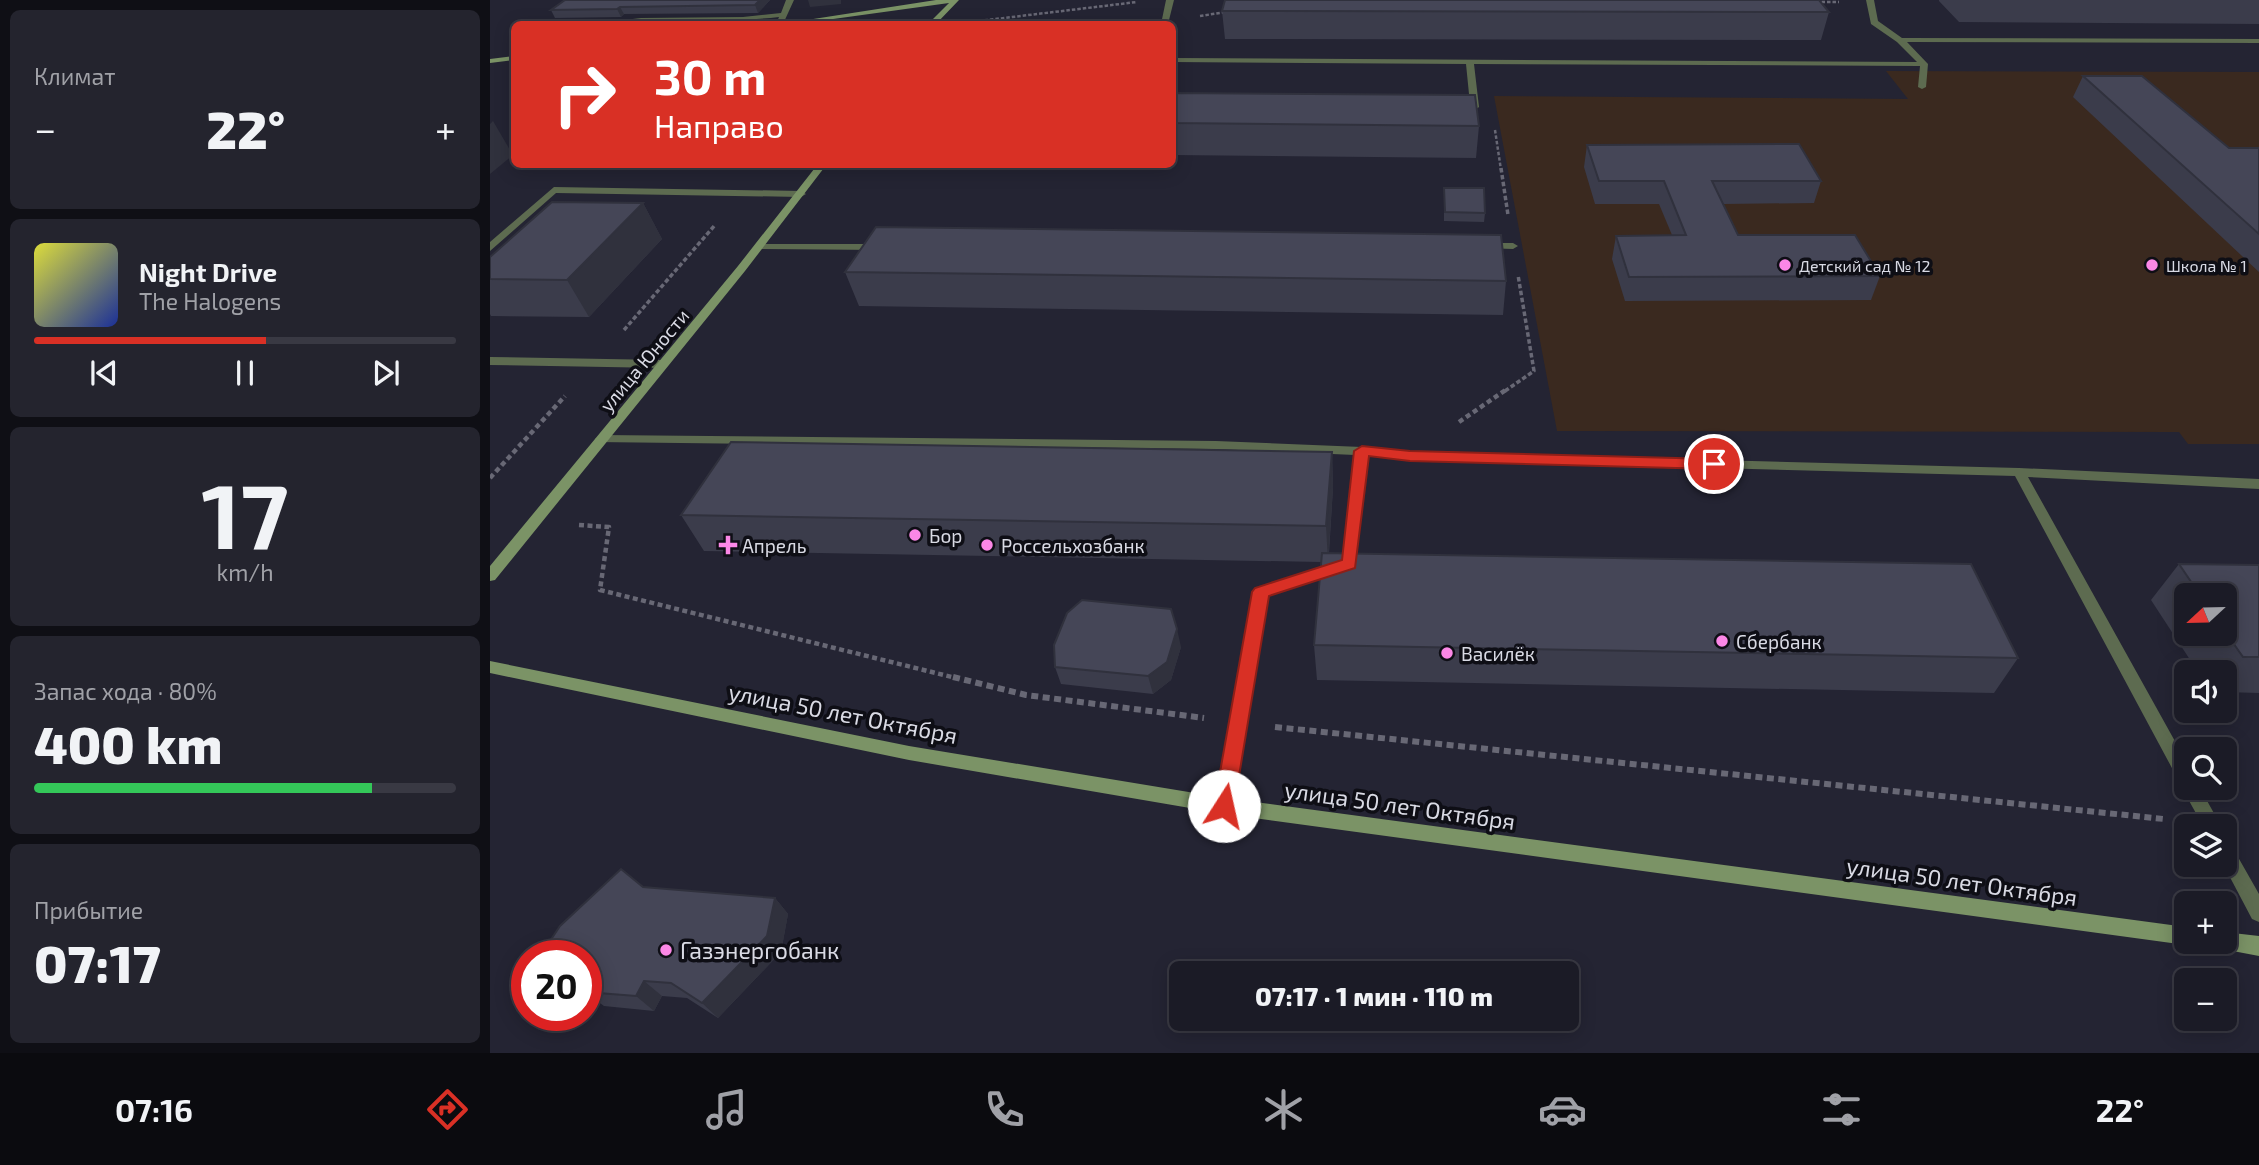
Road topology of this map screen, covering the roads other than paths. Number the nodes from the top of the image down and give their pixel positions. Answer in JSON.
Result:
{"nodes":[{"id":1,"x":790,"y":0,"type":"edge"},
{"id":2,"x":953,"y":0,"type":"edge"},
{"id":3,"x":1170,"y":0,"type":"edge"},
{"id":4,"x":1871,"y":1,"type":"edge"},
{"id":5,"x":924,"y":2,"type":"edge"},
{"id":6,"x":781,"y":15,"type":"junction"},
{"id":7,"x":633,"y":21,"type":"edge"},
{"id":8,"x":782,"y":21,"type":"edge"},
{"id":9,"x":801,"y":21,"type":"edge"},
{"id":10,"x":935,"y":21,"type":"edge"},
{"id":11,"x":1166,"y":21,"type":"edge"},
{"id":12,"x":1900,"y":40,"type":"junction"},
{"id":13,"x":2259,"y":41,"type":"edge"},
{"id":14,"x":511,"y":58,"type":"edge"},
{"id":15,"x":1176,"y":60,"type":"edge"},
{"id":16,"x":490,"y":61,"type":"edge"},
{"id":17,"x":1470,"y":62,"type":"junction"},
{"id":18,"x":1924,"y":64,"type":"junction"},
{"id":19,"x":1922,"y":87,"type":"dead end"},
{"id":20,"x":1461,"y":107,"type":"edge"},
{"id":21,"x":820,"y":168,"type":"edge"},
{"id":22,"x":801,"y":194,"type":"junction"},
{"id":23,"x":900,"y":246,"type":"edge"},
{"id":24,"x":1471,"y":246,"type":"edge"},
{"id":25,"x":1513,"y":246,"type":"road end"},
{"id":26,"x":760,"y":247,"type":"junction"},
{"id":27,"x":490,"y":248,"type":"edge"},
{"id":28,"x":490,"y":361,"type":"edge"},
{"id":29,"x":663,"y":364,"type":"junction"},
{"id":30,"x":601,"y":439,"type":"junction"},
{"id":31,"x":1362,"y":451,"type":"junction"},
{"id":32,"x":2019,"y":472,"type":"junction"},
{"id":33,"x":2259,"y":484,"type":"edge"},
{"id":34,"x":490,"y":576,"type":"edge"},
{"id":35,"x":490,"y":667,"type":"edge"},
{"id":36,"x":2174,"y":756,"type":"edge"},
{"id":37,"x":1224,"y":806,"type":"junction"},
{"id":38,"x":2237,"y":873,"type":"edge"},
{"id":39,"x":2259,"y":913,"type":"edge"},
{"id":40,"x":2174,"y":934,"type":"edge"},
{"id":41,"x":2237,"y":943,"type":"edge"},
{"id":42,"x":2259,"y":946,"type":"edge"}],
"edges":[{"from":1,"to":6,"type":"lane"},
{"from":2,"to":5,"type":"street"},
{"from":2,"to":10,"type":"street"},
{"from":3,"to":11,"type":"lane"},
{"from":4,"to":12,"type":"lane"},
{"from":5,"to":9,"type":"street"},
{"from":6,"to":7,"type":"lane"},
{"from":6,"to":8,"type":"lane"},
{"from":12,"to":13,"type":"lane"},
{"from":12,"to":18,"type":"lane"},
{"from":14,"to":16,"type":"street"},
{"from":15,"to":17,"type":"lane"},
{"from":17,"to":18,"type":"lane"},
{"from":17,"to":20,"type":"lane"},
{"from":18,"to":19,"type":"lane"},
{"from":21,"to":22,"type":"street","name":"улица Юности"},
{"from":22,"to":26,"type":"street","name":"улица Юности"},
{"from":22,"to":27,"type":"lane"},
{"from":23,"to":26,"type":"lane"},
{"from":24,"to":25,"type":"lane"},
{"from":26,"to":29,"type":"street","name":"улица Юности"},
{"from":28,"to":29,"type":"lane"},
{"from":29,"to":30,"type":"street","name":"улица Юности"},
{"from":30,"to":31,"type":"lane"},
{"from":30,"to":34,"type":"street","name":"улица Юности"},
{"from":31,"to":32,"type":"lane"},
{"from":31,"to":37,"type":"lane"},
{"from":32,"to":33,"type":"lane"},
{"from":32,"to":36,"type":"lane"},
{"from":35,"to":37,"type":"street","name":"улица 50 лет Октября"},
{"from":37,"to":40,"type":"street","name":"улица 50 лет Октября"},
{"from":38,"to":39,"type":"lane"},
{"from":41,"to":42,"type":"street"}]}
